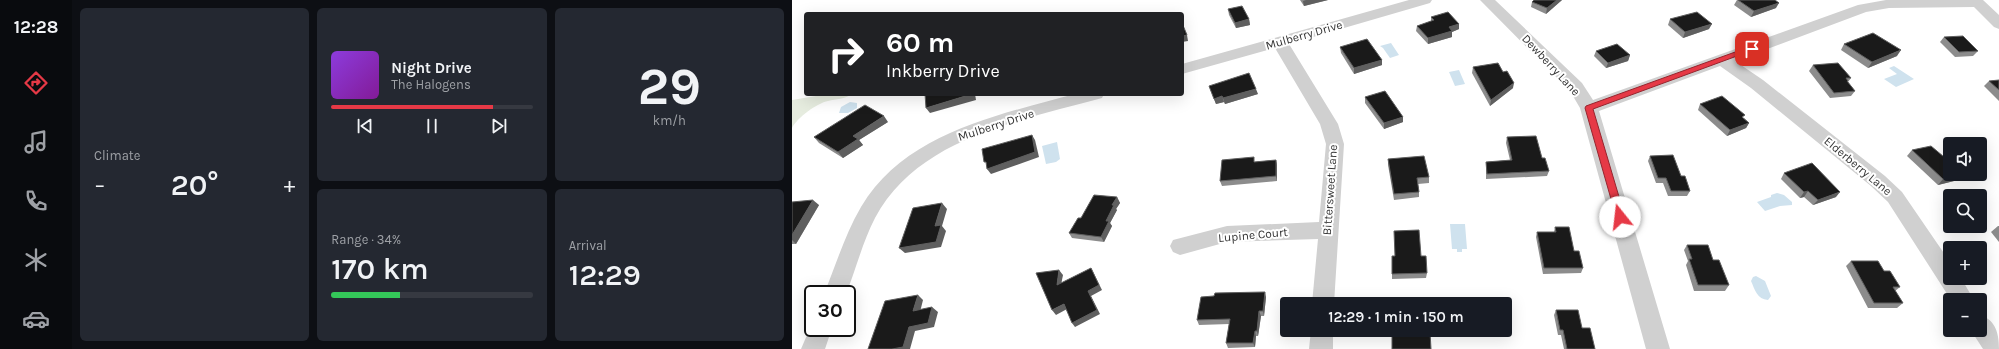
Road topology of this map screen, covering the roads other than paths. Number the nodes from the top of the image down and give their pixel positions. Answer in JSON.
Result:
{"nodes":[{"id":1,"x":1425,"y":0,"type":"edge"},
{"id":2,"x":1487,"y":0,"type":"edge"},
{"id":3,"x":1976,"y":1,"type":"edge"},
{"id":4,"x":1999,"y":24,"type":"edge"},
{"id":5,"x":1280,"y":42,"type":"junction"},
{"id":6,"x":1723,"y":60,"type":"junction"},
{"id":7,"x":1184,"y":68,"type":"edge"},
{"id":8,"x":1089,"y":96,"type":"edge"},
{"id":9,"x":1589,"y":108,"type":"junction"},
{"id":10,"x":1327,"y":230,"type":"junction"},
{"id":11,"x":1180,"y":246,"type":"dead end"},
{"id":12,"x":839,"y":285,"type":"edge"},
{"id":13,"x":1959,"y":293,"type":"edge"},
{"id":14,"x":1324,"y":297,"type":"edge"},
{"id":15,"x":1987,"y":336,"type":"edge"},
{"id":16,"x":818,"y":337,"type":"edge"},
{"id":17,"x":1322,"y":337,"type":"edge"},
{"id":18,"x":813,"y":349,"type":"edge"},
{"id":19,"x":1321,"y":349,"type":"edge"},
{"id":20,"x":1658,"y":349,"type":"edge"},
{"id":21,"x":1996,"y":349,"type":"edge"}],
"edges":[{"from":1,"to":5,"type":"street","name":"Mulberry Drive"},
{"from":2,"to":9,"type":"street","name":"Dewberry Lane"},
{"from":3,"to":4,"type":"street"},
{"from":3,"to":6,"type":"street"},
{"from":5,"to":7,"type":"street","name":"Mulberry Drive"},
{"from":5,"to":10,"type":"street","name":"Bittersweet Lane"},
{"from":6,"to":9,"type":"street"},
{"from":6,"to":13,"type":"street","name":"Elderberry Lane"},
{"from":8,"to":12,"type":"street","name":"Mulberry Drive"},
{"from":9,"to":20,"type":"street","name":"Dewberry Lane"},
{"from":10,"to":11,"type":"street","name":"Lupine Court"},
{"from":10,"to":14,"type":"street","name":"Bittersweet Lane"},
{"from":15,"to":21,"type":"street"},
{"from":16,"to":18,"type":"street"},
{"from":17,"to":19,"type":"street"}]}
